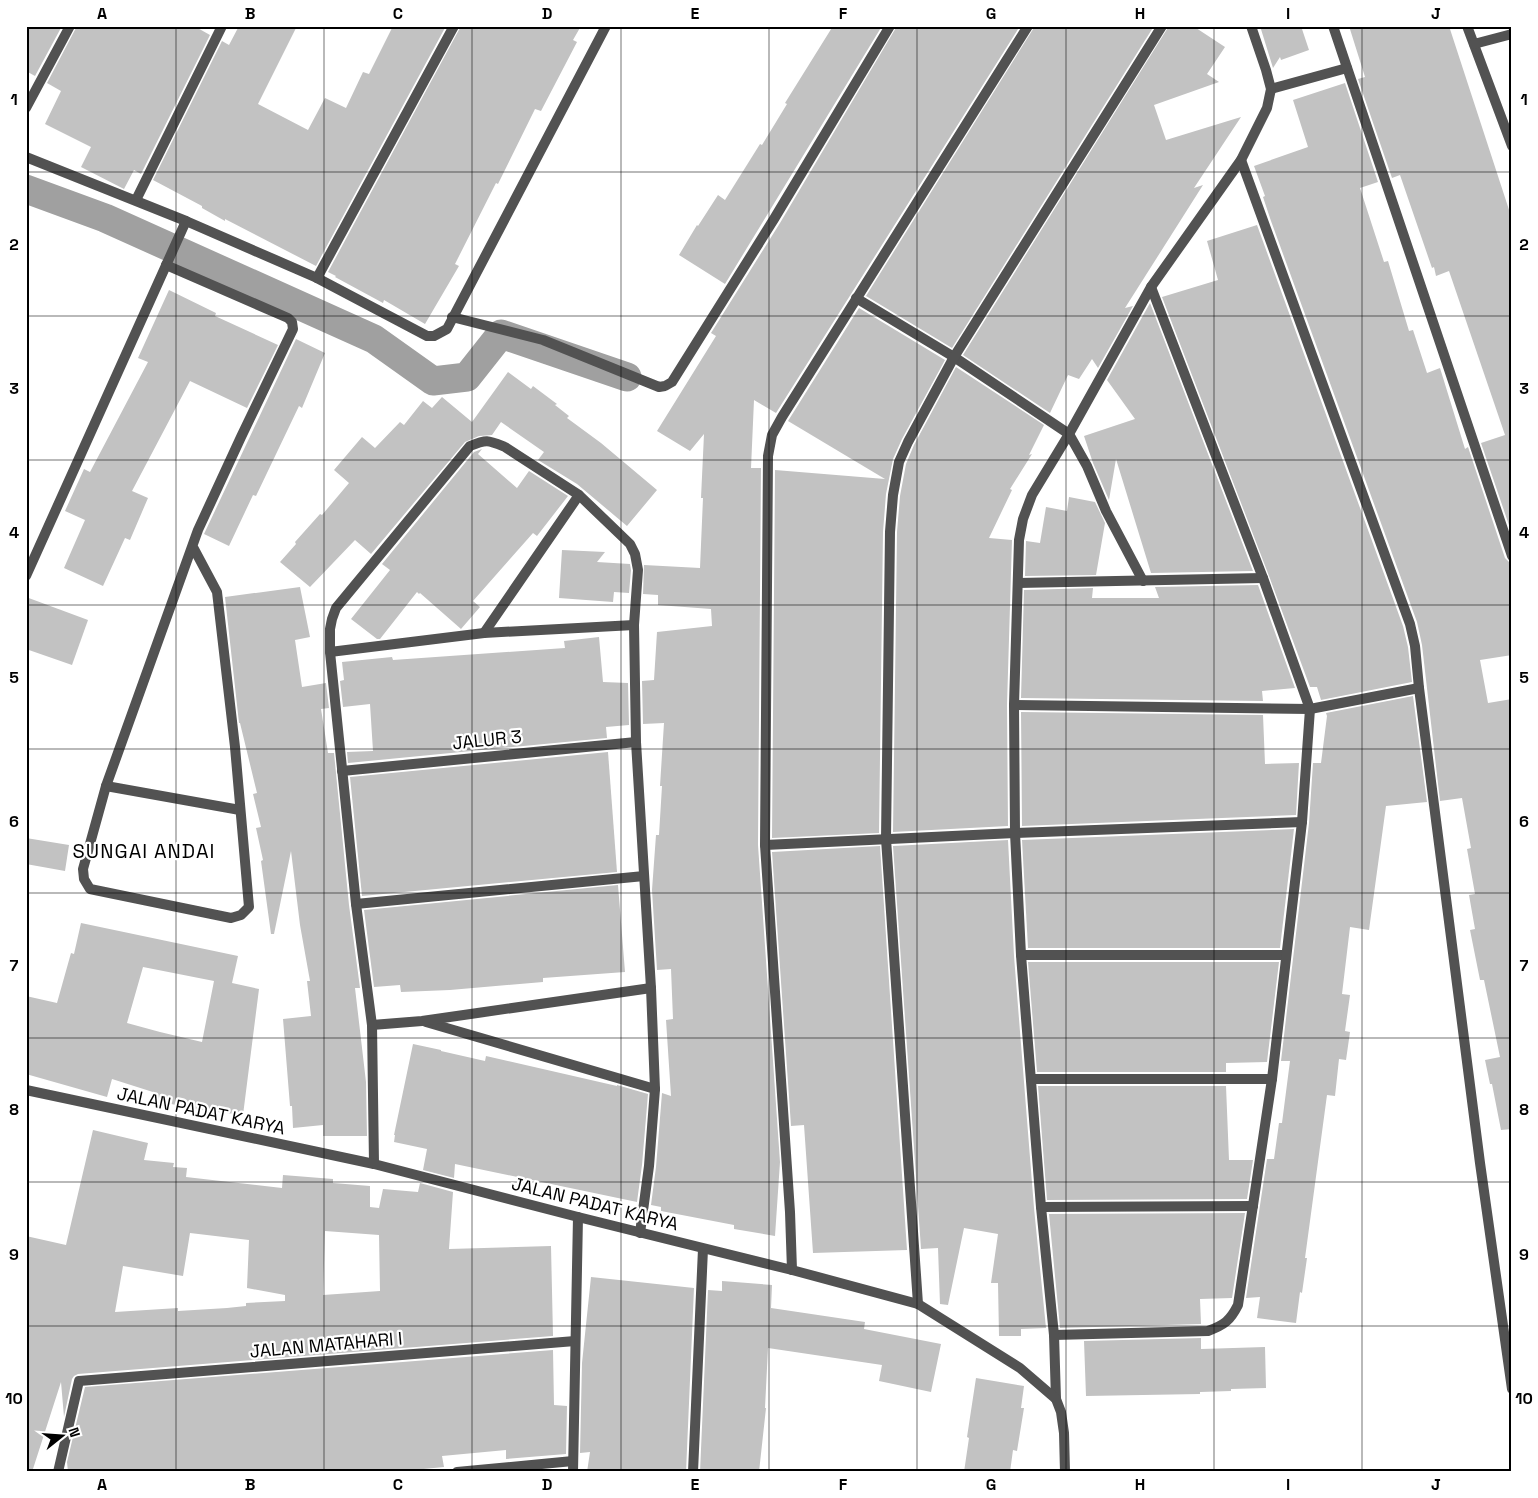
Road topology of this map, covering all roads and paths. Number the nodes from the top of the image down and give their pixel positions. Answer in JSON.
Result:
{"nodes":[{"id":1,"x":70,"y":26,"type":"edge"},
{"id":2,"x":222,"y":26,"type":"edge"},
{"id":3,"x":454,"y":26,"type":"edge"},
{"id":4,"x":606,"y":26,"type":"edge"},
{"id":5,"x":890,"y":26,"type":"edge"},
{"id":6,"x":1028,"y":26,"type":"edge"},
{"id":7,"x":1162,"y":26,"type":"edge"},
{"id":8,"x":1251,"y":26,"type":"edge"},
{"id":9,"x":1333,"y":26,"type":"edge"},
{"id":10,"x":1467,"y":26,"type":"edge"},
{"id":11,"x":1512,"y":34,"type":"edge"},
{"id":12,"x":1474,"y":44,"type":"junction"},
{"id":13,"x":1347,"y":68,"type":"junction"},
{"id":14,"x":1271,"y":89,"type":"junction"},
{"id":15,"x":26,"y":108,"type":"edge"},
{"id":16,"x":1512,"y":146,"type":"edge"},
{"id":17,"x":26,"y":157,"type":"edge"},
{"id":18,"x":1241,"y":160,"type":"junction"},
{"id":19,"x":136,"y":200,"type":"junction"},
{"id":20,"x":186,"y":221,"type":"junction"},
{"id":21,"x":168,"y":261,"type":"junction"},
{"id":22,"x":316,"y":278,"type":"junction"},
{"id":23,"x":1151,"y":287,"type":"junction"},
{"id":24,"x":856,"y":298,"type":"junction"},
{"id":25,"x":452,"y":317,"type":"junction"},
{"id":26,"x":954,"y":357,"type":"junction"},
{"id":27,"x":1069,"y":434,"type":"junction"},
{"id":28,"x":579,"y":495,"type":"junction"},
{"id":29,"x":193,"y":547,"type":"junction"},
{"id":30,"x":1512,"y":556,"type":"edge"},
{"id":31,"x":26,"y":576,"type":"edge"},
{"id":32,"x":1263,"y":578,"type":"junction"},
{"id":33,"x":1143,"y":581,"type":"junction"},
{"id":34,"x":1018,"y":583,"type":"junction"},
{"id":35,"x":634,"y":625,"type":"junction"},
{"id":36,"x":484,"y":633,"type":"junction"},
{"id":37,"x":330,"y":652,"type":"junction"},
{"id":38,"x":1419,"y":688,"type":"junction"},
{"id":39,"x":1014,"y":705,"type":"junction"},
{"id":40,"x":1310,"y":709,"type":"junction"},
{"id":41,"x":636,"y":742,"type":"junction"},
{"id":42,"x":342,"y":771,"type":"junction"},
{"id":43,"x":106,"y":786,"type":"junction"},
{"id":44,"x":240,"y":810,"type":"junction"},
{"id":45,"x":1302,"y":822,"type":"junction"},
{"id":46,"x":1015,"y":833,"type":"junction"},
{"id":47,"x":886,"y":839,"type":"junction"},
{"id":48,"x":766,"y":845,"type":"junction"},
{"id":49,"x":644,"y":876,"type":"junction"},
{"id":50,"x":356,"y":904,"type":"junction"},
{"id":51,"x":1021,"y":955,"type":"junction"},
{"id":52,"x":1286,"y":955,"type":"junction"},
{"id":53,"x":651,"y":988,"type":"junction"},
{"id":54,"x":422,"y":1021,"type":"junction"},
{"id":55,"x":372,"y":1025,"type":"junction"},
{"id":56,"x":1031,"y":1079,"type":"junction"},
{"id":57,"x":1272,"y":1079,"type":"junction"},
{"id":58,"x":655,"y":1089,"type":"junction"},
{"id":59,"x":26,"y":1090,"type":"edge"},
{"id":60,"x":374,"y":1164,"type":"junction"},
{"id":61,"x":1253,"y":1206,"type":"junction"},
{"id":62,"x":1041,"y":1207,"type":"junction"},
{"id":63,"x":578,"y":1217,"type":"junction"},
{"id":64,"x":640,"y":1233,"type":"junction"},
{"id":65,"x":703,"y":1248,"type":"junction"},
{"id":66,"x":792,"y":1270,"type":"junction"},
{"id":67,"x":918,"y":1304,"type":"junction"},
{"id":68,"x":1054,"y":1335,"type":"junction"},
{"id":69,"x":575,"y":1341,"type":"junction"},
{"id":70,"x":1512,"y":1389,"type":"edge"},
{"id":71,"x":1056,"y":1399,"type":"junction"},
{"id":72,"x":573,"y":1466,"type":"edge"},
{"id":73,"x":58,"y":1472,"type":"edge"},
{"id":74,"x":457,"y":1472,"type":"edge"},
{"id":75,"x":692,"y":1472,"type":"edge"},
{"id":76,"x":1065,"y":1472,"type":"edge"}],
"edges":[{"from":1,"to":15,"type":"street"},
{"from":2,"to":19,"type":"street"},
{"from":3,"to":22,"type":"street"},
{"from":4,"to":25,"type":"street"},
{"from":5,"to":25,"type":"street"},
{"from":6,"to":24,"type":"street"},
{"from":7,"to":26,"type":"street"},
{"from":8,"to":14,"type":"street"},
{"from":9,"to":13,"type":"street"},
{"from":10,"to":12,"type":"street"},
{"from":11,"to":12,"type":"street"},
{"from":12,"to":16,"type":"street"},
{"from":13,"to":14,"type":"street"},
{"from":13,"to":30,"type":"street"},
{"from":14,"to":18,"type":"street"},
{"from":17,"to":19,"type":"street"},
{"from":18,"to":23,"type":"street"},
{"from":18,"to":38,"type":"street"},
{"from":19,"to":20,"type":"street"},
{"from":20,"to":21,"type":"street"},
{"from":20,"to":22,"type":"street"},
{"from":21,"to":29,"type":"street"},
{"from":21,"to":31,"type":"street"},
{"from":22,"to":25,"type":"street"},
{"from":23,"to":27,"type":"street"},
{"from":23,"to":32,"type":"street"},
{"from":24,"to":26,"type":"street"},
{"from":24,"to":48,"type":"street"},
{"from":26,"to":27,"type":"street"},
{"from":26,"to":47,"type":"street"},
{"from":27,"to":33,"type":"street"},
{"from":27,"to":34,"type":"street"},
{"from":28,"to":35,"type":"street"},
{"from":28,"to":36,"type":"street"},
{"from":28,"to":37,"type":"street"},
{"from":29,"to":43,"type":"street"},
{"from":29,"to":44,"type":"street"},
{"from":32,"to":33,"type":"street"},
{"from":32,"to":40,"type":"street"},
{"from":33,"to":34,"type":"street"},
{"from":34,"to":39,"type":"street"},
{"from":35,"to":36,"type":"street"},
{"from":35,"to":41,"type":"street"},
{"from":36,"to":37,"type":"street"},
{"from":37,"to":42,"type":"street"},
{"from":38,"to":40,"type":"street"},
{"from":38,"to":70,"type":"street"},
{"from":39,"to":40,"type":"street"},
{"from":39,"to":46,"type":"street"},
{"from":40,"to":45,"type":"street"},
{"from":41,"to":42,"type":"street","name":"JALUR 3"},
{"from":41,"to":49,"type":"street"},
{"from":42,"to":50,"type":"street"},
{"from":43,"to":44,"type":"street"},
{"from":43,"to":44,"type":"street"},
{"from":45,"to":46,"type":"street"},
{"from":45,"to":52,"type":"street"},
{"from":46,"to":47,"type":"street"},
{"from":46,"to":51,"type":"street"},
{"from":47,"to":48,"type":"street"},
{"from":47,"to":67,"type":"street"},
{"from":48,"to":66,"type":"street"},
{"from":49,"to":50,"type":"street"},
{"from":49,"to":53,"type":"street"},
{"from":50,"to":55,"type":"street"},
{"from":51,"to":52,"type":"street"},
{"from":51,"to":56,"type":"street"},
{"from":52,"to":57,"type":"street"},
{"from":53,"to":54,"type":"street"},
{"from":53,"to":58,"type":"street"},
{"from":54,"to":55,"type":"street"},
{"from":54,"to":58,"type":"street"},
{"from":55,"to":60,"type":"street"},
{"from":56,"to":57,"type":"street"},
{"from":56,"to":62,"type":"street"},
{"from":57,"to":61,"type":"street"},
{"from":58,"to":64,"type":"street"},
{"from":59,"to":60,"type":"street","name":"JALAN PADAT KARYA"},
{"from":60,"to":63,"type":"street","name":"JALAN PADAT KARYA"},
{"from":61,"to":62,"type":"street"},
{"from":61,"to":68,"type":"street"},
{"from":62,"to":68,"type":"street"},
{"from":63,"to":64,"type":"street","name":"JALAN PADAT KARYA"},
{"from":63,"to":69,"type":"street"},
{"from":64,"to":65,"type":"street","name":"JALAN PADAT KARYA"},
{"from":65,"to":66,"type":"street","name":"JALAN PADAT KARYA"},
{"from":65,"to":75,"type":"street"},
{"from":66,"to":67,"type":"street","name":"JALAN PADAT KARYA"},
{"from":67,"to":71,"type":"street","name":"JALAN PADAT KARYA"},
{"from":68,"to":71,"type":"street"},
{"from":69,"to":72,"type":"street"},
{"from":69,"to":73,"type":"street","name":"JALAN MATAHARI I"},
{"from":71,"to":76,"type":"street"},
{"from":72,"to":74,"type":"street"}]}
